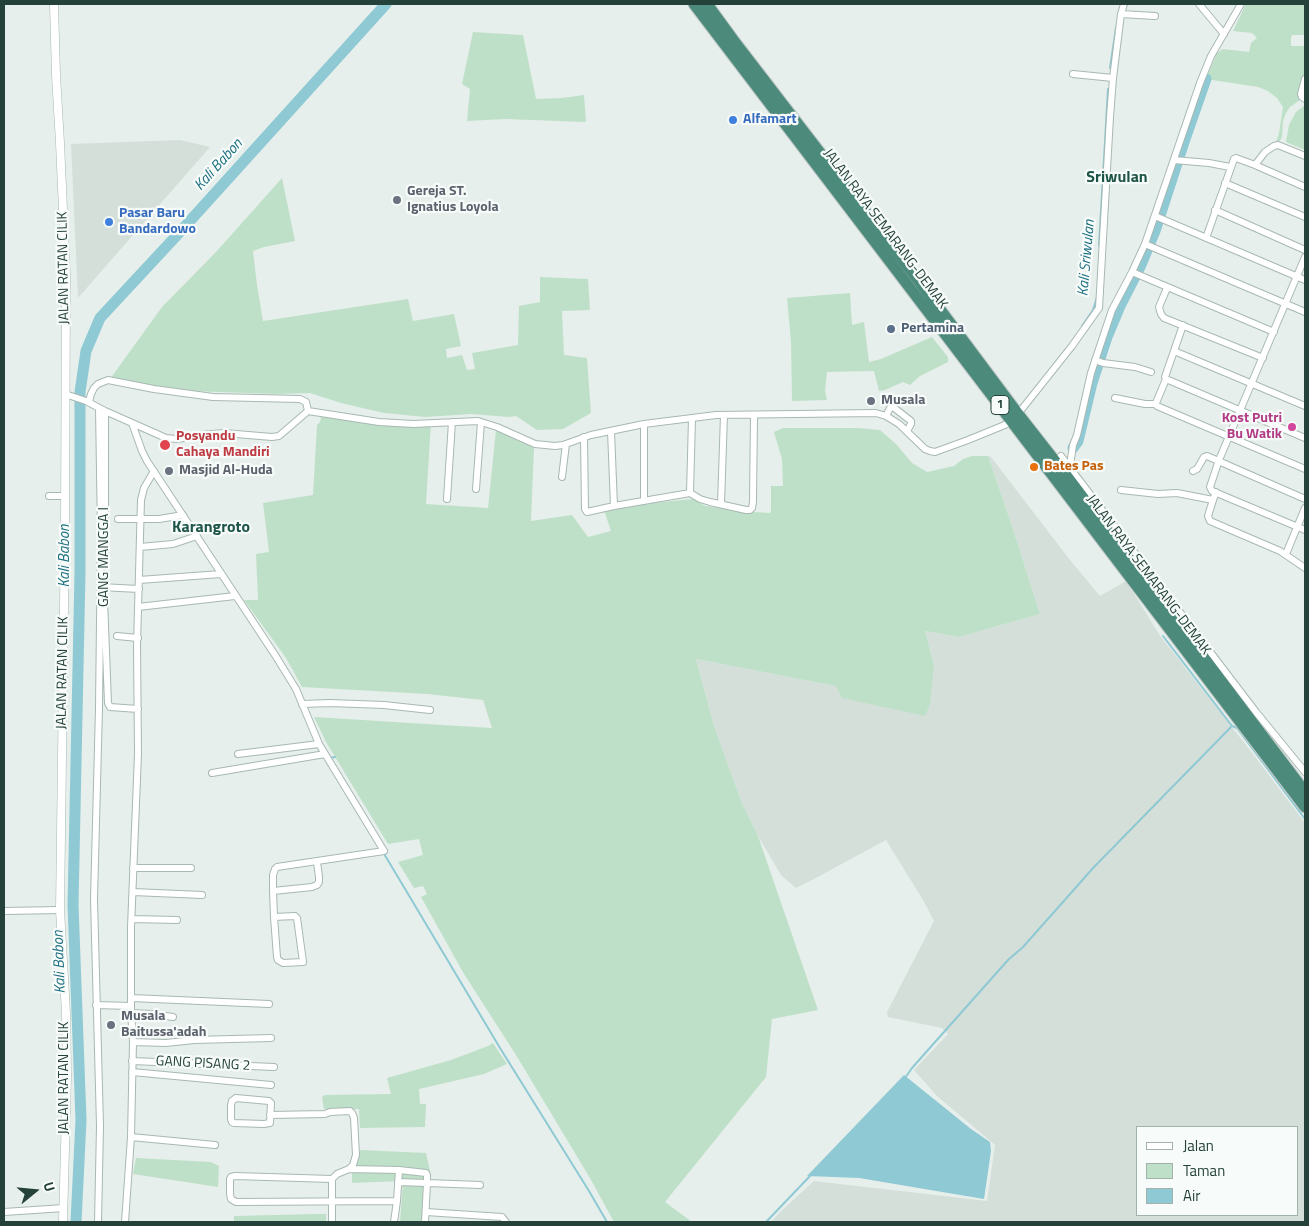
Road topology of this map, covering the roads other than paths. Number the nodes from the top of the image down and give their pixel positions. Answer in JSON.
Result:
{"nodes":[{"id":1,"x":54,"y":4,"type":"edge"},
{"id":2,"x":694,"y":4,"type":"edge"},
{"id":3,"x":707,"y":4,"type":"edge"},
{"id":4,"x":1124,"y":4,"type":"edge"},
{"id":5,"x":1199,"y":4,"type":"edge"},
{"id":6,"x":1241,"y":4,"type":"edge"},
{"id":7,"x":1122,"y":14,"type":"junction"},
{"id":8,"x":1155,"y":16,"type":"dead end"},
{"id":9,"x":1224,"y":34,"type":"junction"},
{"id":10,"x":1073,"y":74,"type":"dead end"},
{"id":11,"x":1113,"y":78,"type":"junction"},
{"id":12,"x":1305,"y":79,"type":"edge"},
{"id":13,"x":1305,"y":98,"type":"edge"},
{"id":14,"x":1305,"y":156,"type":"edge"},
{"id":15,"x":1175,"y":160,"type":"junction"},
{"id":16,"x":1255,"y":165,"type":"junction"},
{"id":17,"x":1230,"y":167,"type":"junction"},
{"id":18,"x":1225,"y":183,"type":"junction"},
{"id":19,"x":1305,"y":187,"type":"edge"},
{"id":20,"x":1215,"y":210,"type":"junction"},
{"id":21,"x":1158,"y":217,"type":"junction"},
{"id":22,"x":1305,"y":217,"type":"edge"},
{"id":23,"x":1206,"y":238,"type":"junction"},
{"id":24,"x":1148,"y":245,"type":"junction"},
{"id":25,"x":1305,"y":250,"type":"edge"},
{"id":26,"x":1305,"y":257,"type":"edge"},
{"id":27,"x":1136,"y":274,"type":"junction"},
{"id":28,"x":1297,"y":276,"type":"junction"},
{"id":29,"x":1305,"y":280,"type":"edge"},
{"id":30,"x":1167,"y":288,"type":"junction"},
{"id":31,"x":1286,"y":304,"type":"junction"},
{"id":32,"x":1099,"y":308,"type":"junction"},
{"id":33,"x":1112,"y":310,"type":"junction"},
{"id":34,"x":1305,"y":312,"type":"edge"},
{"id":35,"x":1183,"y":325,"type":"junction"},
{"id":36,"x":1274,"y":332,"type":"junction"},
{"id":37,"x":1174,"y":351,"type":"junction"},
{"id":38,"x":1263,"y":358,"type":"junction"},
{"id":39,"x":1098,"y":361,"type":"junction"},
{"id":40,"x":1151,"y":372,"type":"dead end"},
{"id":41,"x":1166,"y":379,"type":"junction"},
{"id":42,"x":1251,"y":384,"type":"junction"},
{"id":43,"x":68,"y":395,"type":"junction"},
{"id":44,"x":1115,"y":398,"type":"dead end"},
{"id":45,"x":88,"y":401,"type":"junction"},
{"id":46,"x":1155,"y":404,"type":"junction"},
{"id":47,"x":1305,"y":406,"type":"edge"},
{"id":48,"x":102,"y":409,"type":"junction"},
{"id":49,"x":308,"y":410,"type":"junction"},
{"id":50,"x":1240,"y":410,"type":"junction"},
{"id":51,"x":724,"y":415,"type":"junction"},
{"id":52,"x":754,"y":415,"type":"junction"},
{"id":53,"x":886,"y":416,"type":"junction"},
{"id":54,"x":692,"y":418,"type":"junction"},
{"id":55,"x":1015,"y":418,"type":"junction"},
{"id":56,"x":452,"y":422,"type":"junction"},
{"id":57,"x":482,"y":422,"type":"junction"},
{"id":58,"x":132,"y":423,"type":"junction"},
{"id":59,"x":644,"y":424,"type":"junction"},
{"id":60,"x":611,"y":430,"type":"junction"},
{"id":61,"x":907,"y":430,"type":"junction"},
{"id":62,"x":584,"y":437,"type":"junction"},
{"id":63,"x":1229,"y":437,"type":"junction"},
{"id":64,"x":1305,"y":438,"type":"edge"},
{"id":65,"x":566,"y":444,"type":"junction"},
{"id":66,"x":1073,"y":445,"type":"junction"},
{"id":67,"x":1058,"y":458,"type":"junction"},
{"id":68,"x":1219,"y":460,"type":"junction"},
{"id":69,"x":1305,"y":469,"type":"edge"},
{"id":70,"x":1067,"y":470,"type":"junction"},
{"id":71,"x":154,"y":471,"type":"junction"},
{"id":72,"x":1193,"y":471,"type":"dead end"},
{"id":73,"x":562,"y":477,"type":"dead end"},
{"id":74,"x":476,"y":489,"type":"dead end"},
{"id":75,"x":1121,"y":490,"type":"dead end"},
{"id":76,"x":1216,"y":492,"type":"junction"},
{"id":77,"x":690,"y":493,"type":"junction"},
{"id":78,"x":51,"y":496,"type":"dead end"},
{"id":79,"x":63,"y":496,"type":"junction"},
{"id":80,"x":447,"y":499,"type":"dead end"},
{"id":81,"x":1210,"y":499,"type":"junction"},
{"id":82,"x":1305,"y":499,"type":"edge"},
{"id":83,"x":644,"y":501,"type":"junction"},
{"id":84,"x":721,"y":504,"type":"junction"},
{"id":85,"x":614,"y":506,"type":"junction"},
{"id":86,"x":1083,"y":507,"type":"junction"},
{"id":87,"x":1305,"y":508,"type":"edge"},
{"id":88,"x":183,"y":515,"type":"junction"},
{"id":89,"x":118,"y":519,"type":"dead end"},
{"id":90,"x":140,"y":520,"type":"junction"},
{"id":91,"x":1298,"y":527,"type":"junction"},
{"id":92,"x":1305,"y":530,"type":"edge"},
{"id":93,"x":197,"y":536,"type":"junction"},
{"id":94,"x":140,"y":547,"type":"junction"},
{"id":95,"x":1286,"y":554,"type":"junction"},
{"id":96,"x":1305,"y":568,"type":"edge"},
{"id":97,"x":221,"y":574,"type":"junction"},
{"id":98,"x":139,"y":580,"type":"junction"},
{"id":99,"x":102,"y":587,"type":"junction"},
{"id":100,"x":139,"y":589,"type":"junction"},
{"id":101,"x":236,"y":596,"type":"junction"},
{"id":102,"x":138,"y":607,"type":"junction"},
{"id":103,"x":117,"y":636,"type":"dead end"},
{"id":104,"x":138,"y":638,"type":"junction"},
{"id":105,"x":307,"y":704,"type":"junction"},
{"id":106,"x":138,"y":708,"type":"junction"},
{"id":107,"x":430,"y":710,"type":"dead end"},
{"id":108,"x":319,"y":744,"type":"junction"},
{"id":109,"x":238,"y":754,"type":"dead end"},
{"id":110,"x":327,"y":758,"type":"junction"},
{"id":111,"x":1305,"y":772,"type":"edge"},
{"id":112,"x":212,"y":773,"type":"dead end"},
{"id":113,"x":1305,"y":792,"type":"edge"},
{"id":114,"x":1305,"y":806,"type":"edge"},
{"id":115,"x":317,"y":862,"type":"junction"},
{"id":116,"x":133,"y":868,"type":"junction"},
{"id":117,"x":191,"y":868,"type":"dead end"},
{"id":118,"x":273,"y":891,"type":"junction"},
{"id":119,"x":133,"y":892,"type":"junction"},
{"id":120,"x":202,"y":895,"type":"dead end"},
{"id":121,"x":60,"y":910,"type":"junction"},
{"id":122,"x":4,"y":911,"type":"edge"},
{"id":123,"x":274,"y":917,"type":"junction"},
{"id":124,"x":132,"y":919,"type":"junction"},
{"id":125,"x":177,"y":920,"type":"dead end"},
{"id":126,"x":131,"y":1002,"type":"junction"},
{"id":127,"x":269,"y":1004,"type":"dead end"},
{"id":128,"x":96,"y":1005,"type":"junction"},
{"id":129,"x":131,"y":1013,"type":"junction"},
{"id":130,"x":173,"y":1017,"type":"dead end"},
{"id":131,"x":271,"y":1038,"type":"dead end"},
{"id":132,"x":133,"y":1042,"type":"junction"},
{"id":133,"x":132,"y":1060,"type":"junction"},
{"id":134,"x":274,"y":1067,"type":"dead end"},
{"id":135,"x":132,"y":1072,"type":"junction"},
{"id":136,"x":270,"y":1085,"type":"dead end"},
{"id":137,"x":270,"y":1115,"type":"junction"},
{"id":138,"x":131,"y":1137,"type":"junction"},
{"id":139,"x":215,"y":1145,"type":"dead end"},
{"id":140,"x":349,"y":1169,"type":"junction"},
{"id":141,"x":399,"y":1170,"type":"junction"},
{"id":142,"x":332,"y":1180,"type":"junction"},
{"id":143,"x":398,"y":1182,"type":"junction"},
{"id":144,"x":427,"y":1183,"type":"junction"},
{"id":145,"x":480,"y":1185,"type":"dead end"},
{"id":146,"x":332,"y":1201,"type":"junction"},
{"id":147,"x":397,"y":1201,"type":"junction"},
{"id":148,"x":64,"y":1208,"type":"junction"},
{"id":149,"x":4,"y":1212,"type":"edge"},
{"id":150,"x":426,"y":1212,"type":"junction"},
{"id":151,"x":63,"y":1222,"type":"edge"},
{"id":152,"x":98,"y":1222,"type":"edge"},
{"id":153,"x":125,"y":1222,"type":"edge"},
{"id":154,"x":332,"y":1222,"type":"edge"},
{"id":155,"x":394,"y":1222,"type":"edge"},
{"id":156,"x":425,"y":1222,"type":"edge"},
{"id":157,"x":506,"y":1222,"type":"edge"}],
"edges":[{"from":1,"to":43,"type":"street","name":"JALAN RATAN CILIK"},
{"from":2,"to":55,"type":"highway","name":"JALAN RAYA SEMARANG-DEMAK","number":"1"},
{"from":3,"to":55,"type":"highway","name":"JALAN RAYA SEMARANG-DEMAK","number":"1"},
{"from":4,"to":7,"type":"street"},
{"from":5,"to":9,"type":"street"},
{"from":6,"to":9,"type":"street"},
{"from":7,"to":8,"type":"street"},
{"from":7,"to":11,"type":"street"},
{"from":9,"to":15,"type":"street"},
{"from":10,"to":11,"type":"street"},
{"from":11,"to":32,"type":"street"},
{"from":12,"to":13,"type":"street"},
{"from":14,"to":16,"type":"street"},
{"from":15,"to":17,"type":"street"},
{"from":15,"to":21,"type":"street"},
{"from":16,"to":17,"type":"street"},
{"from":16,"to":19,"type":"street"},
{"from":17,"to":18,"type":"street"},
{"from":18,"to":20,"type":"street"},
{"from":18,"to":22,"type":"street"},
{"from":20,"to":23,"type":"street"},
{"from":20,"to":25,"type":"street"},
{"from":21,"to":23,"type":"street"},
{"from":21,"to":24,"type":"street"},
{"from":23,"to":28,"type":"street"},
{"from":24,"to":27,"type":"street"},
{"from":24,"to":31,"type":"street"},
{"from":26,"to":28,"type":"street"},
{"from":27,"to":30,"type":"street"},
{"from":27,"to":33,"type":"street"},
{"from":28,"to":29,"type":"street"},
{"from":28,"to":31,"type":"street"},
{"from":30,"to":35,"type":"street"},
{"from":30,"to":36,"type":"street"},
{"from":31,"to":34,"type":"street"},
{"from":31,"to":36,"type":"street"},
{"from":32,"to":33,"type":"street"},
{"from":32,"to":55,"type":"street"},
{"from":33,"to":39,"type":"street"},
{"from":35,"to":37,"type":"street"},
{"from":35,"to":38,"type":"street"},
{"from":36,"to":38,"type":"street"},
{"from":37,"to":41,"type":"street"},
{"from":37,"to":42,"type":"street"},
{"from":38,"to":42,"type":"street"},
{"from":39,"to":40,"type":"street"},
{"from":39,"to":66,"type":"street"},
{"from":41,"to":46,"type":"street"},
{"from":41,"to":50,"type":"street"},
{"from":42,"to":47,"type":"street"},
{"from":42,"to":50,"type":"street"},
{"from":43,"to":45,"type":"street"},
{"from":43,"to":79,"type":"street","name":"JALAN RATAN CILIK"},
{"from":44,"to":46,"type":"street"},
{"from":45,"to":48,"type":"street"},
{"from":45,"to":49,"type":"street"},
{"from":46,"to":63,"type":"street"},
{"from":48,"to":58,"type":"street"},
{"from":48,"to":99,"type":"street","name":"GANG MANGGA I"},
{"from":49,"to":56,"type":"street"},
{"from":49,"to":58,"type":"street"},
{"from":50,"to":63,"type":"street"},
{"from":50,"to":64,"type":"street"},
{"from":51,"to":52,"type":"street"},
{"from":51,"to":54,"type":"street"},
{"from":51,"to":84,"type":"street"},
{"from":52,"to":53,"type":"street"},
{"from":52,"to":84,"type":"street"},
{"from":53,"to":61,"type":"street"},
{"from":53,"to":61,"type":"street"},
{"from":54,"to":59,"type":"street"},
{"from":54,"to":77,"type":"street"},
{"from":55,"to":61,"type":"street"},
{"from":55,"to":67,"type":"highway","name":"JALAN RAYA SEMARANG-DEMAK","number":"1"},
{"from":55,"to":86,"type":"highway","name":"JALAN RAYA SEMARANG-DEMAK","number":"1"},
{"from":56,"to":57,"type":"street"},
{"from":56,"to":80,"type":"street"},
{"from":57,"to":65,"type":"street"},
{"from":57,"to":74,"type":"street"},
{"from":58,"to":71,"type":"street"},
{"from":59,"to":60,"type":"street"},
{"from":59,"to":83,"type":"street"},
{"from":60,"to":62,"type":"street"},
{"from":60,"to":85,"type":"street"},
{"from":62,"to":65,"type":"street"},
{"from":62,"to":85,"type":"street"},
{"from":63,"to":68,"type":"street"},
{"from":63,"to":69,"type":"street"},
{"from":65,"to":73,"type":"street"},
{"from":66,"to":67,"type":"street"},
{"from":66,"to":70,"type":"street"},
{"from":67,"to":70,"type":"highway","name":"JALAN RAYA SEMARANG-DEMAK","number":"1"},
{"from":68,"to":72,"type":"street"},
{"from":68,"to":76,"type":"street"},
{"from":68,"to":82,"type":"street"},
{"from":70,"to":86,"type":"highway","name":"JALAN RAYA SEMARANG-DEMAK","number":"1"},
{"from":70,"to":111,"type":"street"},
{"from":71,"to":88,"type":"street"},
{"from":71,"to":90,"type":"street"},
{"from":75,"to":81,"type":"street"},
{"from":76,"to":81,"type":"street"},
{"from":76,"to":91,"type":"street"},
{"from":77,"to":83,"type":"street"},
{"from":77,"to":84,"type":"street"},
{"from":78,"to":79,"type":"street"},
{"from":79,"to":121,"type":"street","name":"JALAN RATAN CILIK"},
{"from":81,"to":95,"type":"street"},
{"from":83,"to":85,"type":"street"},
{"from":86,"to":113,"type":"highway","name":"JALAN RAYA SEMARANG-DEMAK","number":"1"},
{"from":86,"to":114,"type":"highway","name":"JALAN RAYA SEMARANG-DEMAK","number":"1"},
{"from":87,"to":91,"type":"street"},
{"from":88,"to":90,"type":"street"},
{"from":88,"to":93,"type":"street"},
{"from":89,"to":90,"type":"street"},
{"from":90,"to":94,"type":"street"},
{"from":91,"to":92,"type":"street"},
{"from":91,"to":95,"type":"street"},
{"from":93,"to":94,"type":"street"},
{"from":93,"to":97,"type":"street"},
{"from":94,"to":98,"type":"street"},
{"from":95,"to":96,"type":"street"},
{"from":97,"to":98,"type":"street"},
{"from":97,"to":101,"type":"street"},
{"from":98,"to":100,"type":"street"},
{"from":99,"to":100,"type":"street"},
{"from":99,"to":106,"type":"street","name":"GANG MANGGA I"},
{"from":99,"to":128,"type":"street"},
{"from":100,"to":102,"type":"street"},
{"from":101,"to":102,"type":"street"},
{"from":101,"to":105,"type":"street"},
{"from":102,"to":104,"type":"street"},
{"from":103,"to":104,"type":"street"},
{"from":104,"to":106,"type":"street"},
{"from":105,"to":107,"type":"street"},
{"from":105,"to":108,"type":"street"},
{"from":106,"to":116,"type":"street"},
{"from":108,"to":109,"type":"street"},
{"from":108,"to":110,"type":"street"},
{"from":110,"to":112,"type":"street"},
{"from":110,"to":115,"type":"street"},
{"from":115,"to":118,"type":"street"},
{"from":115,"to":118,"type":"street"},
{"from":116,"to":117,"type":"street"},
{"from":116,"to":119,"type":"street"},
{"from":118,"to":123,"type":"street"},
{"from":119,"to":120,"type":"street"},
{"from":119,"to":124,"type":"street"},
{"from":121,"to":122,"type":"street"},
{"from":121,"to":148,"type":"street","name":"JALAN RATAN CILIK"},
{"from":123,"to":123,"type":"street"},
{"from":124,"to":125,"type":"street"},
{"from":124,"to":126,"type":"street"},
{"from":126,"to":127,"type":"street"},
{"from":126,"to":128,"type":"street"},
{"from":126,"to":129,"type":"street"},
{"from":128,"to":152,"type":"street"},
{"from":129,"to":130,"type":"street"},
{"from":129,"to":132,"type":"street"},
{"from":131,"to":132,"type":"street"},
{"from":132,"to":133,"type":"street"},
{"from":133,"to":134,"type":"street","name":"GANG PISANG 2"},
{"from":133,"to":135,"type":"street"},
{"from":135,"to":136,"type":"street"},
{"from":135,"to":138,"type":"street"},
{"from":137,"to":137,"type":"street"},
{"from":137,"to":140,"type":"street"},
{"from":138,"to":139,"type":"street"},
{"from":138,"to":153,"type":"street"},
{"from":140,"to":141,"type":"street"},
{"from":140,"to":142,"type":"street"},
{"from":141,"to":143,"type":"street"},
{"from":141,"to":144,"type":"street"},
{"from":142,"to":146,"type":"street"},
{"from":142,"to":146,"type":"street"},
{"from":143,"to":144,"type":"street"},
{"from":143,"to":147,"type":"street"},
{"from":144,"to":145,"type":"street"},
{"from":144,"to":150,"type":"street"},
{"from":146,"to":147,"type":"street"},
{"from":146,"to":154,"type":"street"},
{"from":147,"to":155,"type":"street"},
{"from":148,"to":149,"type":"street"},
{"from":148,"to":151,"type":"street","name":"JALAN RATAN CILIK"},
{"from":150,"to":156,"type":"street"},
{"from":150,"to":157,"type":"street"}]}
